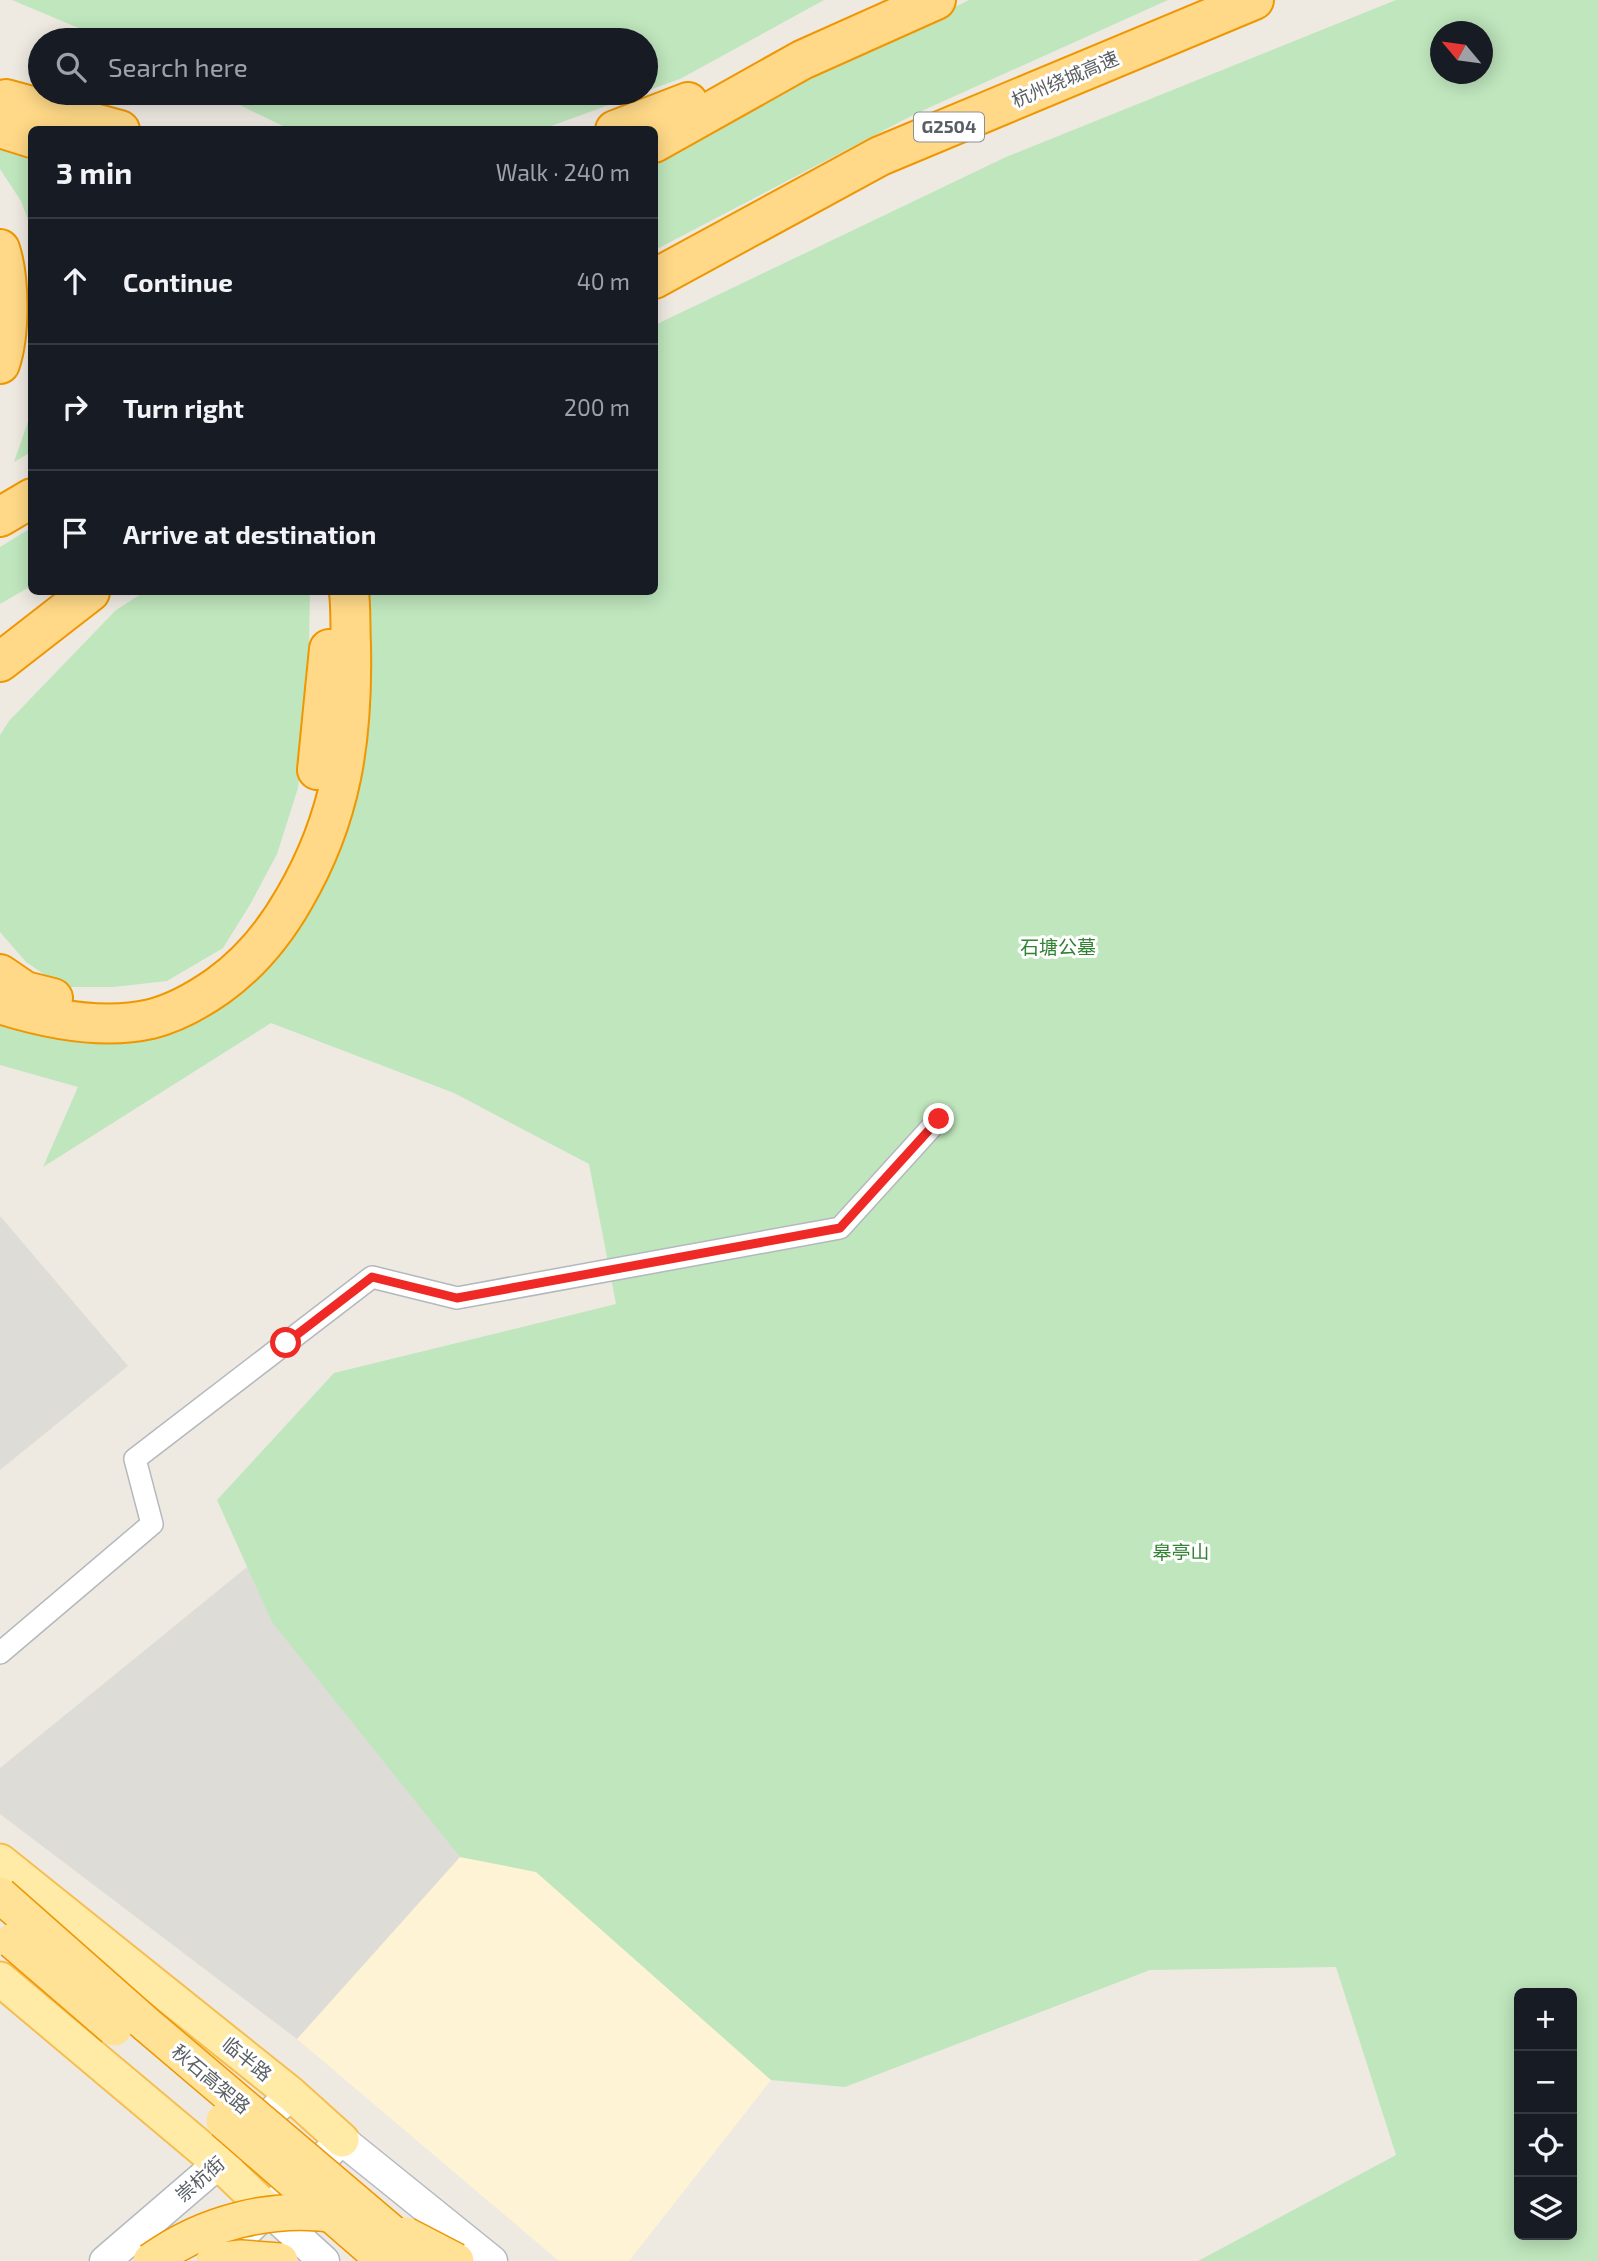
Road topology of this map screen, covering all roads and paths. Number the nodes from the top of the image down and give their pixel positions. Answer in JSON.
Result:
{"nodes":[{"id":1,"x":936,"y":0,"type":"edge"},
{"id":2,"x":1254,"y":0,"type":"edge"},
{"id":3,"x":802,"y":60,"type":"junction"},
{"id":4,"x":2,"y":107,"type":"edge"},
{"id":5,"x":53,"y":126,"type":"edge"},
{"id":6,"x":99,"y":126,"type":"edge"},
{"id":7,"x":626,"y":126,"type":"edge"},
{"id":8,"x":28,"y":134,"type":"edge"},
{"id":9,"x":658,"y":141,"type":"edge"},
{"id":10,"x":0,"y":249,"type":"edge"},
{"id":11,"x":658,"y":277,"type":"edge"},
{"id":12,"x":0,"y":364,"type":"edge"},
{"id":13,"x":28,"y":500,"type":"edge"},
{"id":14,"x":0,"y":517,"type":"edge"},
{"id":15,"x":73,"y":595,"type":"edge"},
{"id":16,"x":86,"y":595,"type":"edge"},
{"id":17,"x":324,"y":595,"type":"edge"},
{"id":18,"x":349,"y":595,"type":"edge"},
{"id":19,"x":0,"y":635,"type":"edge"},
{"id":20,"x":0,"y":662,"type":"edge"},
{"id":21,"x":0,"y":974,"type":"edge"},
{"id":22,"x":0,"y":1004,"type":"edge"},
{"id":23,"x":939,"y":1119,"type":"dead end"},
{"id":24,"x":0,"y":1653,"type":"edge"},
{"id":25,"x":0,"y":1861,"type":"edge"},
{"id":26,"x":0,"y":1895,"type":"edge"},
{"id":27,"x":13,"y":1941,"type":"dead end"},
{"id":28,"x":0,"y":1979,"type":"edge"},
{"id":29,"x":291,"y":2094,"type":"junction"},
{"id":30,"x":342,"y":2140,"type":"junction"},
{"id":31,"x":219,"y":2163,"type":"junction"},
{"id":32,"x":269,"y":2211,"type":"junction"},
{"id":33,"x":105,"y":2261,"type":"edge"},
{"id":34,"x":151,"y":2261,"type":"edge"},
{"id":35,"x":215,"y":2261,"type":"edge"},
{"id":36,"x":280,"y":2261,"type":"edge"},
{"id":37,"x":324,"y":2261,"type":"edge"},
{"id":38,"x":385,"y":2261,"type":"edge"},
{"id":39,"x":425,"y":2261,"type":"edge"},
{"id":40,"x":456,"y":2261,"type":"edge"},
{"id":41,"x":492,"y":2261,"type":"edge"}],
"edges":[{"from":1,"to":3,"type":"highway"},
{"from":2,"to":11,"type":"highway","name":"杭州绕城高速","number":"G2504"},
{"from":3,"to":7,"type":"highway"},
{"from":3,"to":9,"type":"highway"},
{"from":4,"to":5,"type":"highway"},
{"from":4,"to":6,"type":"highway"},
{"from":4,"to":8,"type":"highway"},
{"from":10,"to":12,"type":"highway"},
{"from":13,"to":14,"type":"highway"},
{"from":15,"to":19,"type":"highway"},
{"from":16,"to":20,"type":"highway"},
{"from":17,"to":21,"type":"highway"},
{"from":18,"to":22,"type":"highway"},
{"from":23,"to":24,"type":"street"},
{"from":25,"to":29,"type":"main road","name":"临半路"},
{"from":26,"to":39,"type":"highway","name":"秋石高架路","bridge":true},
{"from":27,"to":38,"type":"highway","name":"秋石高架路","bridge":true},
{"from":28,"to":31,"type":"main road"},
{"from":29,"to":30,"type":"main road","name":"临半路"},
{"from":29,"to":31,"type":"main road","name":"崇杭街"},
{"from":30,"to":32,"type":"main road"},
{"from":30,"to":41,"type":"main road","name":"临半路"},
{"from":31,"to":32,"type":"main road"},
{"from":31,"to":33,"type":"main road","name":"崇杭街"},
{"from":32,"to":35,"type":"main road"},
{"from":32,"to":37,"type":"main road"},
{"from":34,"to":40,"type":"highway","bridge":true},
{"from":35,"to":36,"type":"highway","bridge":true}]}
